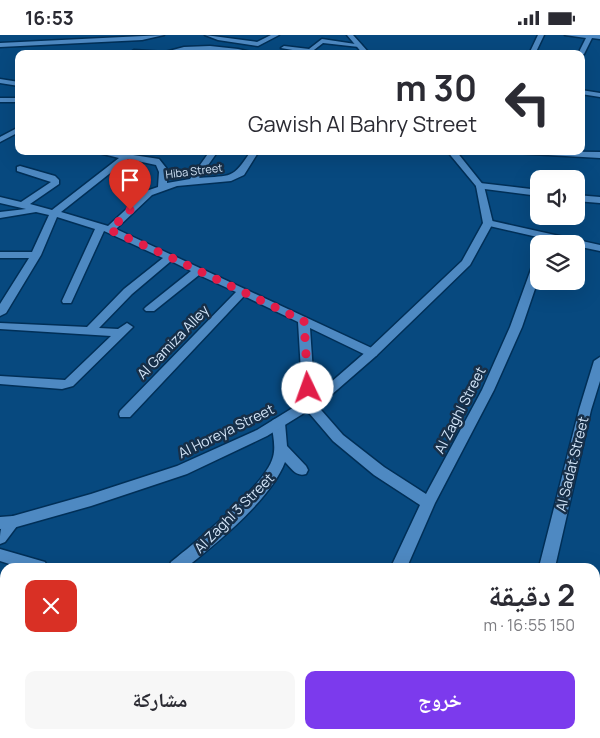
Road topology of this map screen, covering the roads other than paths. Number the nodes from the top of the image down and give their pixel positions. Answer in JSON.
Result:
{"nodes":[{"id":1,"x":161,"y":35,"type":"edge"},
{"id":2,"x":208,"y":35,"type":"edge"},
{"id":3,"x":276,"y":35,"type":"edge"},
{"id":4,"x":350,"y":35,"type":"edge"},
{"id":5,"x":541,"y":35,"type":"edge"},
{"id":6,"x":568,"y":35,"type":"edge"},
{"id":7,"x":590,"y":37,"type":"junction"},
{"id":8,"x":600,"y":37,"type":"edge"},
{"id":9,"x":92,"y":38,"type":"edge"},
{"id":10,"x":142,"y":38,"type":"junction"},
{"id":11,"x":55,"y":42,"type":"junction"},
{"id":12,"x":0,"y":45,"type":"edge"},
{"id":13,"x":359,"y":45,"type":"junction"},
{"id":14,"x":284,"y":48,"type":"dead end"},
{"id":15,"x":51,"y":50,"type":"edge"},
{"id":16,"x":135,"y":50,"type":"edge"},
{"id":17,"x":177,"y":50,"type":"edge"},
{"id":18,"x":191,"y":50,"type":"edge"},
{"id":19,"x":300,"y":50,"type":"edge"},
{"id":20,"x":309,"y":50,"type":"edge"},
{"id":21,"x":363,"y":50,"type":"edge"},
{"id":22,"x":534,"y":50,"type":"edge"},
{"id":23,"x":583,"y":50,"type":"edge"},
{"id":24,"x":0,"y":81,"type":"edge"},
{"id":25,"x":15,"y":83,"type":"edge"},
{"id":26,"x":585,"y":93,"type":"edge"},
{"id":27,"x":600,"y":95,"type":"edge"},
{"id":28,"x":0,"y":100,"type":"edge"},
{"id":29,"x":15,"y":100,"type":"edge"},
{"id":30,"x":15,"y":131,"type":"edge"},
{"id":31,"x":3,"y":138,"type":"edge"},
{"id":32,"x":585,"y":154,"type":"edge"},
{"id":33,"x":129,"y":155,"type":"edge"},
{"id":34,"x":134,"y":155,"type":"edge"},
{"id":35,"x":211,"y":155,"type":"edge"},
{"id":36,"x":253,"y":155,"type":"edge"},
{"id":37,"x":454,"y":155,"type":"edge"},
{"id":38,"x":600,"y":155,"type":"edge"},
{"id":39,"x":20,"y":169,"type":"dead end"},
{"id":40,"x":192,"y":182,"type":"junction"},
{"id":41,"x":162,"y":187,"type":"junction"},
{"id":42,"x":480,"y":187,"type":"junction"},
{"id":43,"x":530,"y":192,"type":"edge"},
{"id":44,"x":585,"y":199,"type":"edge"},
{"id":45,"x":0,"y":200,"type":"edge"},
{"id":46,"x":600,"y":200,"type":"edge"},
{"id":47,"x":22,"y":205,"type":"junction"},
{"id":48,"x":50,"y":211,"type":"junction"},
{"id":49,"x":0,"y":215,"type":"edge"},
{"id":50,"x":488,"y":223,"type":"junction"},
{"id":51,"x":106,"y":229,"type":"junction"},
{"id":52,"x":530,"y":235,"type":"edge"},
{"id":53,"x":585,"y":246,"type":"edge"},
{"id":54,"x":600,"y":248,"type":"edge"},
{"id":55,"x":0,"y":255,"type":"edge"},
{"id":56,"x":36,"y":255,"type":"junction"},
{"id":57,"x":170,"y":257,"type":"junction"},
{"id":58,"x":198,"y":270,"type":"junction"},
{"id":59,"x":530,"y":287,"type":"edge"},
{"id":60,"x":243,"y":291,"type":"junction"},
{"id":61,"x":67,"y":301,"type":"dead end"},
{"id":62,"x":150,"y":309,"type":"dead end"},
{"id":63,"x":0,"y":313,"type":"edge"},
{"id":64,"x":304,"y":321,"type":"junction"},
{"id":65,"x":0,"y":326,"type":"edge"},
{"id":66,"x":90,"y":331,"type":"junction"},
{"id":67,"x":372,"y":353,"type":"junction"},
{"id":68,"x":600,"y":363,"type":"edge"},
{"id":69,"x":0,"y":380,"type":"edge"},
{"id":70,"x":309,"y":404,"type":"junction"},
{"id":71,"x":125,"y":414,"type":"dead end"},
{"id":72,"x":278,"y":423,"type":"junction"},
{"id":73,"x":280,"y":447,"type":"junction"},
{"id":74,"x":301,"y":470,"type":"dead end"},
{"id":75,"x":428,"y":503,"type":"junction"},
{"id":76,"x":6,"y":523,"type":"edge"},
{"id":77,"x":0,"y":538,"type":"edge"},
{"id":78,"x":0,"y":555,"type":"edge"},
{"id":79,"x":26,"y":563,"type":"edge"},
{"id":80,"x":183,"y":563,"type":"edge"},
{"id":81,"x":401,"y":563,"type":"edge"},
{"id":82,"x":548,"y":563,"type":"edge"}],
"edges":[{"from":1,"to":10,"type":"street"},
{"from":2,"to":3,"type":"street"},
{"from":4,"to":13,"type":"street"},
{"from":5,"to":22,"type":"street"},
{"from":6,"to":7,"type":"street"},
{"from":7,"to":8,"type":"street"},
{"from":7,"to":23,"type":"street"},
{"from":9,"to":10,"type":"street"},
{"from":9,"to":11,"type":"street"},
{"from":10,"to":16,"type":"street"},
{"from":11,"to":12,"type":"street"},
{"from":11,"to":15,"type":"street"},
{"from":13,"to":20,"type":"street"},
{"from":13,"to":21,"type":"street"},
{"from":14,"to":19,"type":"street"},
{"from":17,"to":18,"type":"street"},
{"from":24,"to":25,"type":"street"},
{"from":26,"to":27,"type":"street"},
{"from":28,"to":29,"type":"street"},
{"from":30,"to":31,"type":"street"},
{"from":32,"to":38,"type":"street"},
{"from":33,"to":48,"type":"street"},
{"from":34,"to":41,"type":"street"},
{"from":35,"to":40,"type":"street"},
{"from":36,"to":40,"type":"street","name":"Hiba Street"},
{"from":37,"to":42,"type":"street"},
{"from":39,"to":47,"type":"street"},
{"from":40,"to":41,"type":"street","name":"Hiba Street"},
{"from":41,"to":51,"type":"street","name":"Hiba Street"},
{"from":42,"to":43,"type":"street"},
{"from":42,"to":50,"type":"street"},
{"from":44,"to":46,"type":"street"},
{"from":45,"to":47,"type":"street"},
{"from":47,"to":48,"type":"street"},
{"from":48,"to":49,"type":"street"},
{"from":48,"to":51,"type":"street"},
{"from":48,"to":56,"type":"street"},
{"from":50,"to":52,"type":"street"},
{"from":50,"to":67,"type":"street","name":"Al Horeya Street"},
{"from":51,"to":57,"type":"street"},
{"from":51,"to":61,"type":"street"},
{"from":53,"to":54,"type":"street"},
{"from":55,"to":56,"type":"street"},
{"from":56,"to":63,"type":"street"},
{"from":57,"to":58,"type":"street"},
{"from":57,"to":66,"type":"street"},
{"from":58,"to":60,"type":"street"},
{"from":58,"to":62,"type":"street"},
{"from":59,"to":75,"type":"street","name":"Al Zaghl Street"},
{"from":60,"to":64,"type":"street"},
{"from":60,"to":71,"type":"street","name":"Al Gamiza Alley"},
{"from":64,"to":67,"type":"street"},
{"from":64,"to":70,"type":"street"},
{"from":65,"to":66,"type":"street"},
{"from":66,"to":69,"type":"street"},
{"from":67,"to":70,"type":"street","name":"Al Horeya Street"},
{"from":68,"to":82,"type":"street","name":"Al Sadat Street"},
{"from":70,"to":72,"type":"street","name":"Al Horeya Street"},
{"from":70,"to":75,"type":"street"},
{"from":72,"to":73,"type":"street","name":"Al Zaghl 3 Street"},
{"from":72,"to":76,"type":"street","name":"Al Horeya Street"},
{"from":73,"to":74,"type":"street"},
{"from":73,"to":80,"type":"street","name":"Al Zaghl 3 Street"},
{"from":75,"to":81,"type":"street","name":"Al Zaghl Street"},
{"from":76,"to":77,"type":"street"},
{"from":78,"to":79,"type":"street"}]}
